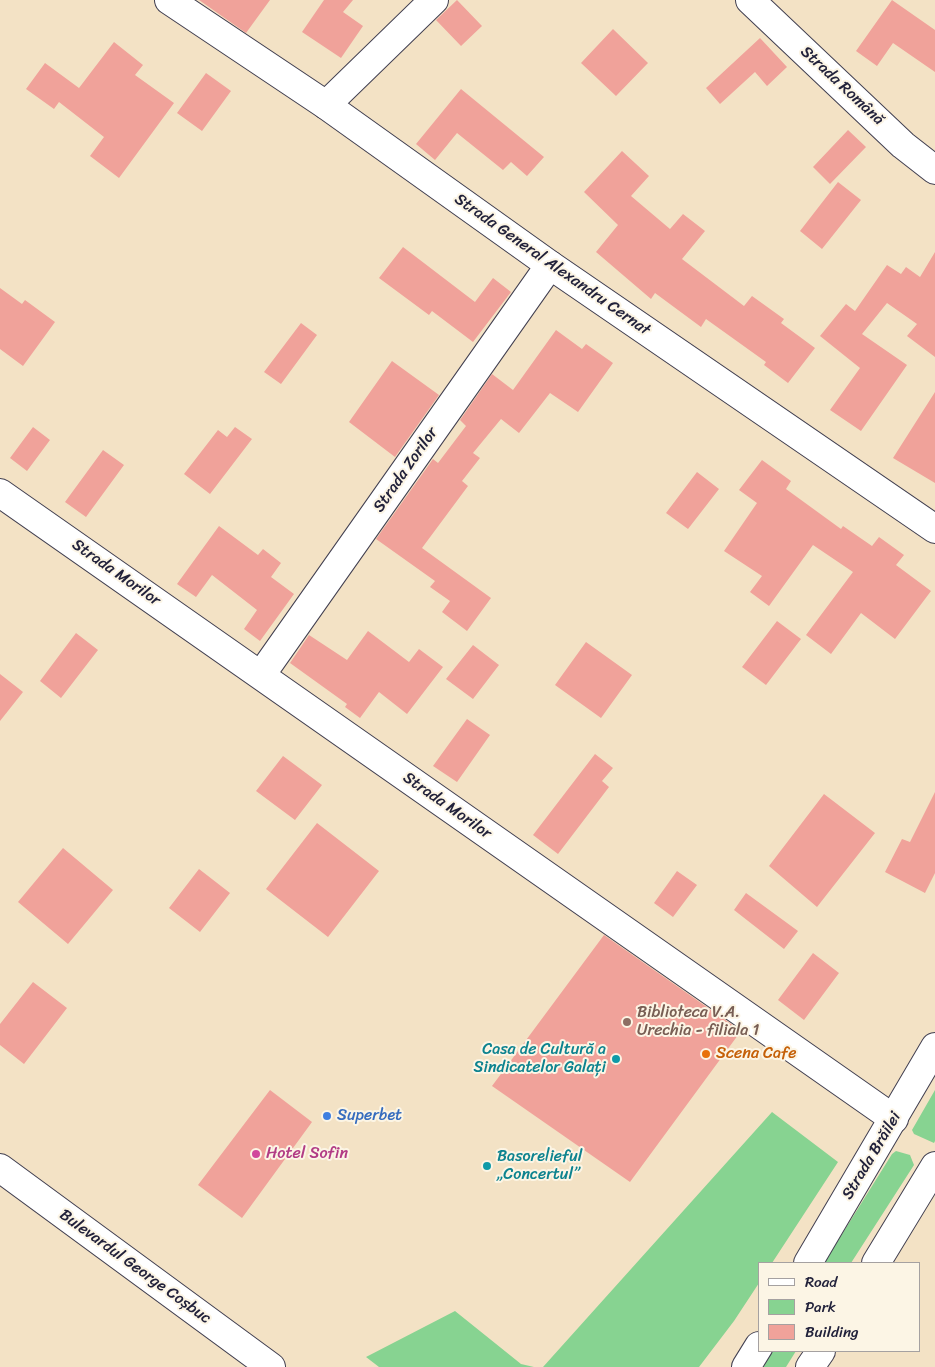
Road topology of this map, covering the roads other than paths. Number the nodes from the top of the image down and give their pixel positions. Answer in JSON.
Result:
{"nodes":[{"id":1,"x":169,"y":0,"type":"edge"},
{"id":2,"x":434,"y":0,"type":"edge"},
{"id":3,"x":750,"y":0,"type":"edge"},
{"id":4,"x":326,"y":105,"type":"junction"},
{"id":5,"x":935,"y":170,"type":"edge"},
{"id":6,"x":550,"y":265,"type":"junction"},
{"id":7,"x":0,"y":493,"type":"edge"},
{"id":8,"x":935,"y":529,"type":"edge"},
{"id":9,"x":261,"y":675,"type":"junction"},
{"id":10,"x":935,"y":1047,"type":"edge"},
{"id":11,"x":894,"y":1119,"type":"junction"},
{"id":12,"x":935,"y":1166,"type":"edge"},
{"id":13,"x":0,"y":1168,"type":"edge"},
{"id":14,"x":809,"y":1262,"type":"edge"},
{"id":15,"x":877,"y":1262,"type":"edge"},
{"id":16,"x":758,"y":1348,"type":"edge"},
{"id":17,"x":820,"y":1352,"type":"edge"},
{"id":18,"x":271,"y":1367,"type":"edge"},
{"id":19,"x":746,"y":1367,"type":"edge"},
{"id":20,"x":810,"y":1367,"type":"edge"}],
"edges":[{"from":1,"to":4,"type":"street","name":"Strada General Alexandru Cernat"},
{"from":2,"to":4,"type":"street"},
{"from":3,"to":5,"type":"street","name":"Strada Română"},
{"from":4,"to":6,"type":"street","name":"Strada General Alexandru Cernat"},
{"from":6,"to":8,"type":"street","name":"Strada General Alexandru Cernat"},
{"from":6,"to":9,"type":"street","name":"Strada Zorilor"},
{"from":7,"to":9,"type":"street","name":"Strada Morilor"},
{"from":9,"to":11,"type":"street","name":"Strada Morilor"},
{"from":10,"to":11,"type":"street","name":"Strada Brăilei"},
{"from":11,"to":14,"type":"street","name":"Strada Brăilei"},
{"from":12,"to":15,"type":"street"},
{"from":13,"to":18,"type":"street","name":"Bulevardul George Coșbuc"},
{"from":16,"to":19,"type":"street"},
{"from":17,"to":20,"type":"street"}]}
